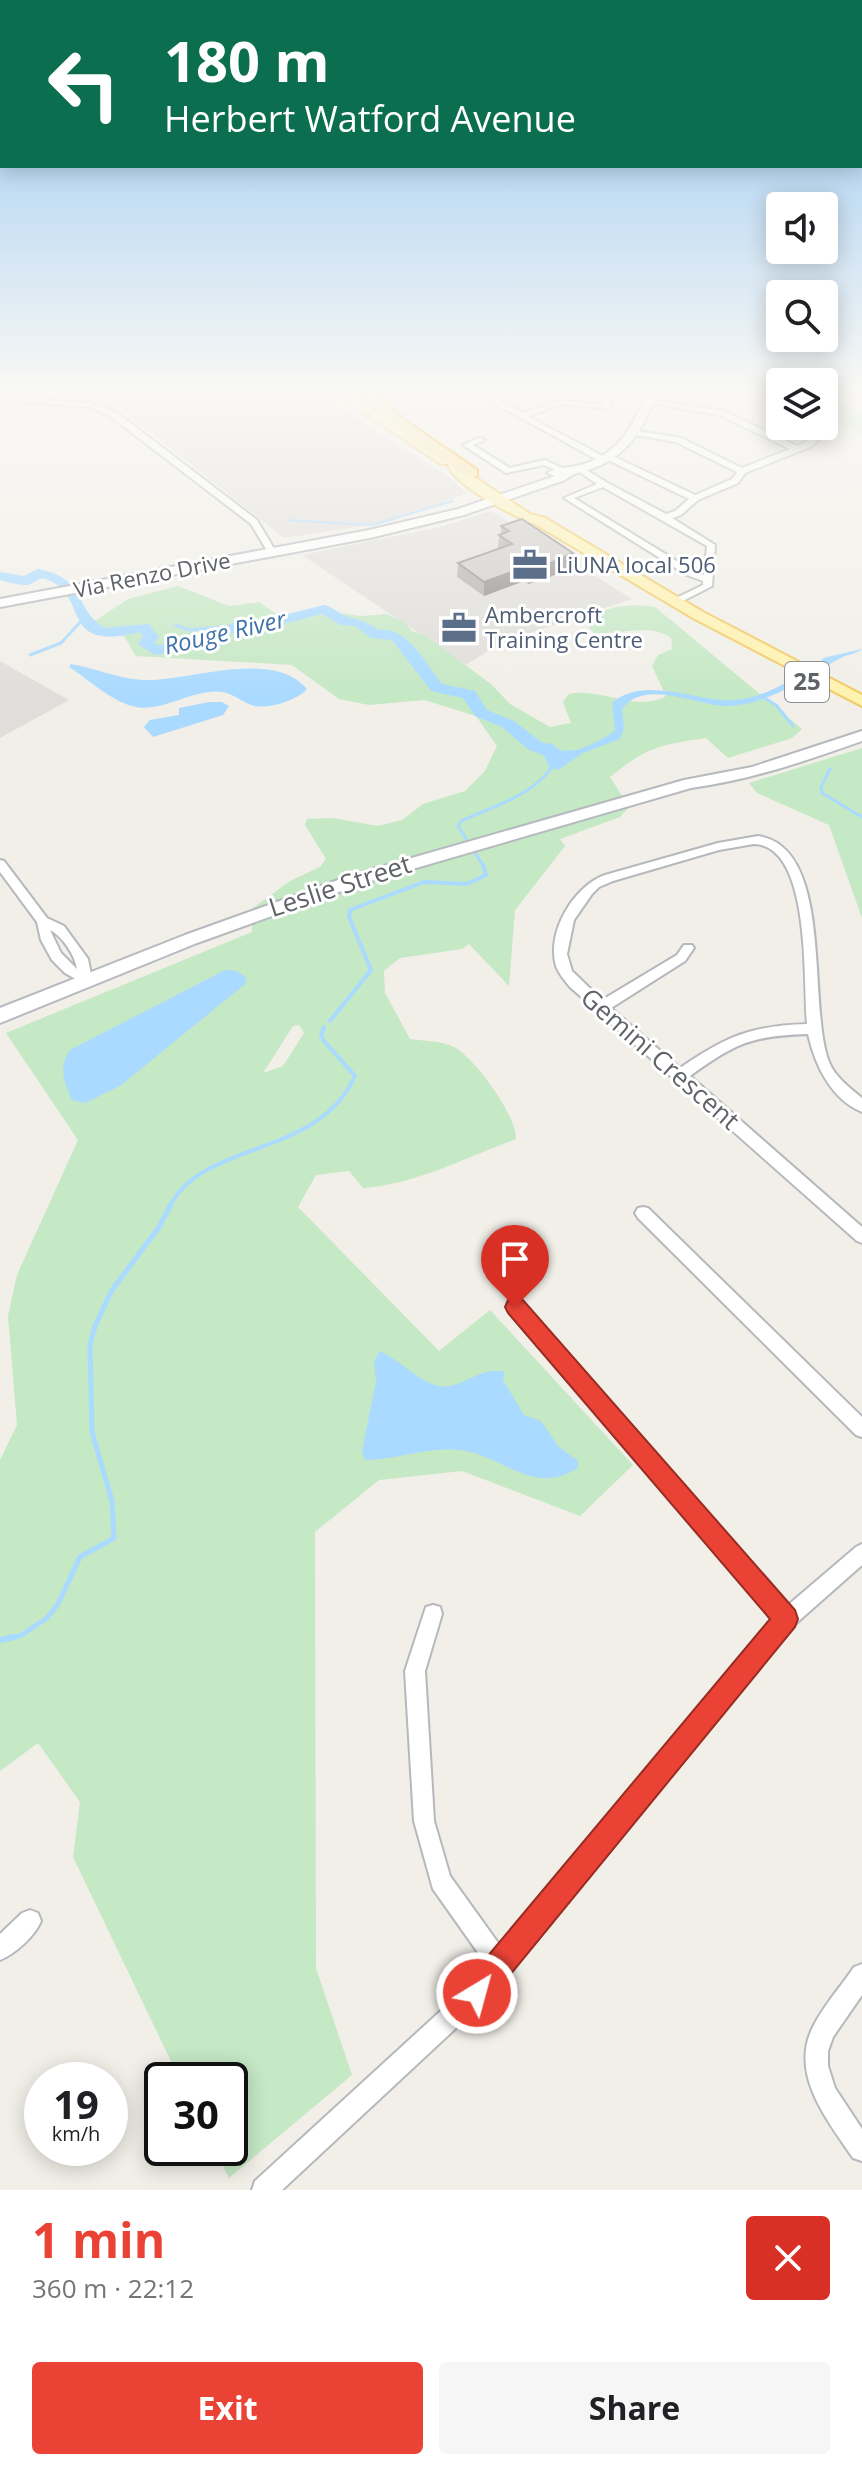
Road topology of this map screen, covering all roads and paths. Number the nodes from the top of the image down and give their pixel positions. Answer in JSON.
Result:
{"nodes":[{"id":1,"x":215,"y":492,"type":"edge"},
{"id":2,"x":493,"y":492,"type":"edge"},
{"id":3,"x":496,"y":492,"type":"edge"},
{"id":4,"x":509,"y":492,"type":"edge"},
{"id":5,"x":582,"y":492,"type":"edge"},
{"id":6,"x":618,"y":492,"type":"edge"},
{"id":7,"x":682,"y":492,"type":"edge"},
{"id":8,"x":709,"y":492,"type":"edge"},
{"id":9,"x":499,"y":495,"type":"junction"},
{"id":10,"x":695,"y":498,"type":"junction"},
{"id":11,"x":665,"y":517,"type":"junction"},
{"id":12,"x":272,"y":552,"type":"junction"},
{"id":13,"x":708,"y":580,"type":"junction"},
{"id":14,"x":675,"y":602,"type":"junction"},
{"id":15,"x":0,"y":603,"type":"edge"},
{"id":16,"x":756,"y":646,"type":"junction"},
{"id":17,"x":862,"y":701,"type":"edge"},
{"id":18,"x":862,"y":713,"type":"edge"},
{"id":19,"x":862,"y":723,"type":"edge"},
{"id":20,"x":862,"y":736,"type":"edge"},
{"id":21,"x":690,"y":783,"type":"junction"},
{"id":22,"x":0,"y":864,"type":"edge"},
{"id":23,"x":688,"y":948,"type":"dead end"},
{"id":24,"x":86,"y":980,"type":"junction"},
{"id":25,"x":602,"y":1007,"type":"junction"},
{"id":26,"x":0,"y":1016,"type":"edge"},
{"id":27,"x":814,"y":1029,"type":"junction"},
{"id":28,"x":680,"y":1076,"type":"junction"},
{"id":29,"x":862,"y":1106,"type":"edge"},
{"id":30,"x":643,"y":1213,"type":"dead end"},
{"id":31,"x":862,"y":1236,"type":"edge"},
{"id":32,"x":515,"y":1307,"type":"dead end"},
{"id":33,"x":862,"y":1429,"type":"edge"},
{"id":34,"x":862,"y":1553,"type":"edge"},
{"id":35,"x":433,"y":1614,"type":"dead end"},
{"id":36,"x":786,"y":1619,"type":"junction"},
{"id":37,"x":30,"y":1921,"type":"dead end"},
{"id":38,"x":0,"y":1949,"type":"edge"},
{"id":39,"x":499,"y":1963,"type":"junction"},
{"id":40,"x":862,"y":1975,"type":"edge"},
{"id":41,"x":862,"y":2149,"type":"edge"},
{"id":42,"x":264,"y":2190,"type":"edge"}],
"edges":[{"from":1,"to":12,"type":"street"},
{"from":2,"to":9,"type":"main road","number":"25"},
{"from":3,"to":9,"type":"main road","number":"25"},
{"from":4,"to":9,"type":"main road","name":"Via Renzo Drive"},
{"from":5,"to":13,"type":"street"},
{"from":6,"to":11,"type":"street"},
{"from":7,"to":10,"type":"street"},
{"from":8,"to":10,"type":"street"},
{"from":9,"to":12,"type":"main road","name":"Via Renzo Drive"},
{"from":9,"to":14,"type":"main road","number":"25"},
{"from":10,"to":11,"type":"street"},
{"from":11,"to":13,"type":"street"},
{"from":12,"to":15,"type":"main road","name":"Via Renzo Drive"},
{"from":13,"to":14,"type":"street"},
{"from":14,"to":16,"type":"main road","number":"25"},
{"from":16,"to":17,"type":"main road","number":"25"},
{"from":16,"to":18,"type":"main road","number":"25"},
{"from":19,"to":21,"type":"main road","name":"Leslie Street"},
{"from":20,"to":21,"type":"main road","name":"Leslie Street"},
{"from":21,"to":24,"type":"main road","name":"Leslie Street"},
{"from":22,"to":24,"type":"street"},
{"from":23,"to":25,"type":"street"},
{"from":24,"to":26,"type":"main road","name":"Leslie Street"},
{"from":25,"to":27,"type":"street","name":"Gemini Crescent"},
{"from":25,"to":28,"type":"street","name":"Gemini Crescent"},
{"from":27,"to":28,"type":"street"},
{"from":27,"to":29,"type":"street","name":"Gemini Crescent"},
{"from":28,"to":31,"type":"street","name":"Gemini Crescent"},
{"from":30,"to":33,"type":"street"},
{"from":32,"to":36,"type":"street"},
{"from":34,"to":36,"type":"street"},
{"from":35,"to":39,"type":"street"},
{"from":36,"to":39,"type":"street"},
{"from":37,"to":38,"type":"street"},
{"from":39,"to":42,"type":"street"},
{"from":40,"to":41,"type":"street"}]}
